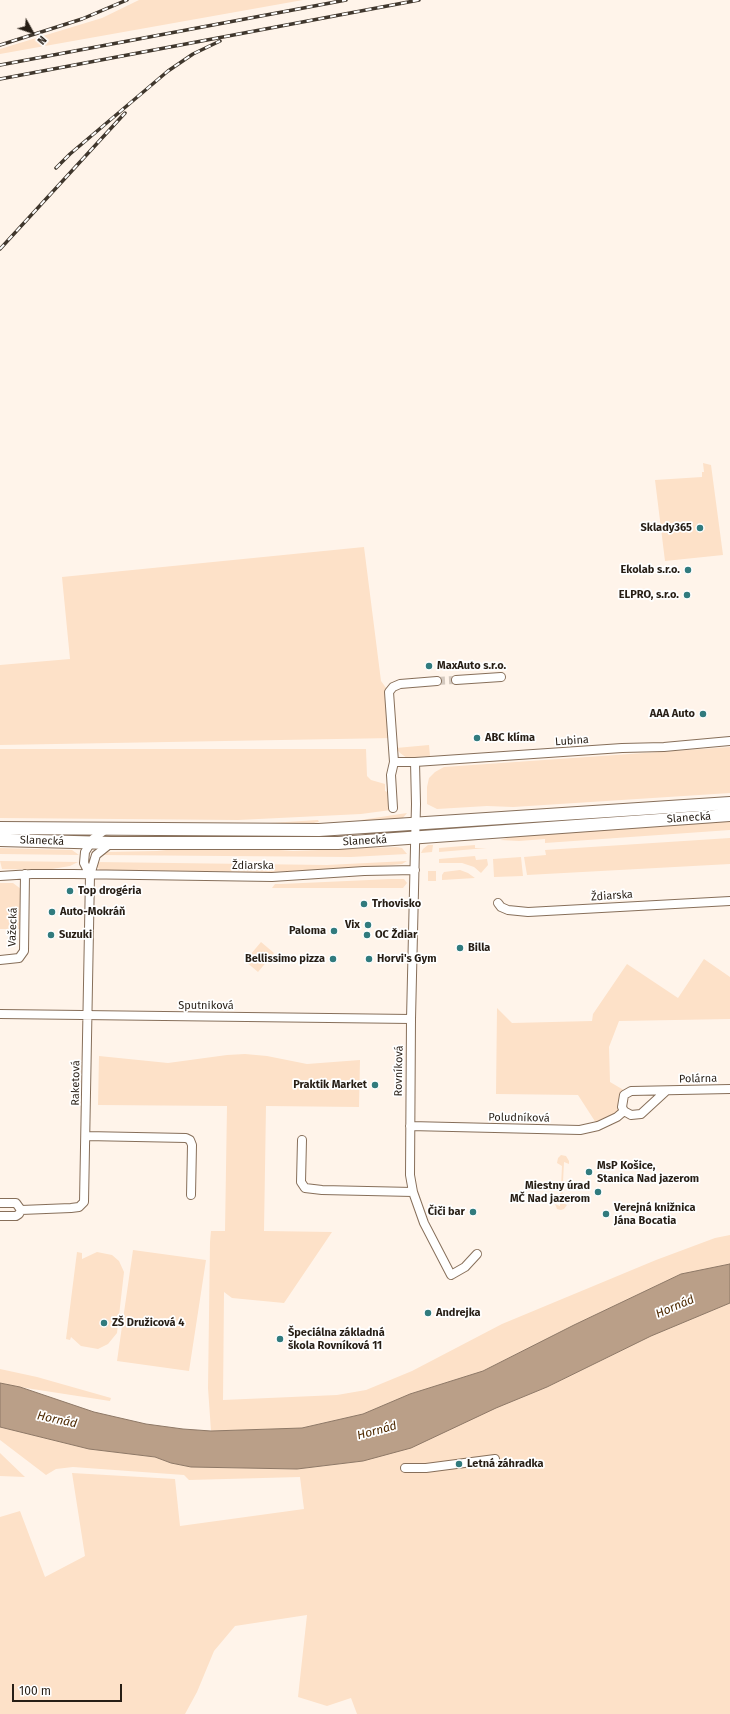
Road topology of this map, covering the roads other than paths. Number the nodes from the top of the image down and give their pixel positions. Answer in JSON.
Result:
{"nodes":[{"id":1,"x":501,"y":677,"type":"dead end"},
{"id":2,"x":456,"y":680,"type":"tunnel mouth"},
{"id":3,"x":436,"y":681,"type":"tunnel mouth"},
{"id":4,"x":730,"y":741,"type":"edge"},
{"id":5,"x":394,"y":762,"type":"junction"},
{"id":6,"x":415,"y":762,"type":"junction"},
{"id":7,"x":730,"y":803,"type":"edge"},
{"id":8,"x":393,"y":808,"type":"dead end"},
{"id":9,"x":730,"y":815,"type":"edge"},
{"id":10,"x":416,"y":824,"type":"junction"},
{"id":11,"x":0,"y":828,"type":"edge"},
{"id":12,"x":106,"y":829,"type":"junction"},
{"id":13,"x":415,"y":838,"type":"junction"},
{"id":14,"x":0,"y":840,"type":"edge"},
{"id":15,"x":69,"y":842,"type":"junction"},
{"id":16,"x":90,"y":843,"type":"junction"},
{"id":17,"x":110,"y":843,"type":"junction"},
{"id":18,"x":84,"y":859,"type":"junction"},
{"id":19,"x":415,"y":870,"type":"junction"},
{"id":20,"x":25,"y":874,"type":"junction"},
{"id":21,"x":72,"y":874,"type":"junction"},
{"id":22,"x":90,"y":875,"type":"junction"},
{"id":23,"x":0,"y":876,"type":"edge"},
{"id":24,"x":730,"y":901,"type":"edge"},
{"id":25,"x":498,"y":903,"type":"dead end"},
{"id":26,"x":0,"y":960,"type":"edge"},
{"id":27,"x":0,"y":1014,"type":"edge"},
{"id":28,"x":88,"y":1016,"type":"junction"},
{"id":29,"x":411,"y":1019,"type":"junction"},
{"id":30,"x":730,"y":1089,"type":"edge"},
{"id":31,"x":666,"y":1091,"type":"junction"},
{"id":32,"x":624,"y":1111,"type":"junction"},
{"id":33,"x":410,"y":1126,"type":"junction"},
{"id":34,"x":86,"y":1136,"type":"junction"},
{"id":35,"x":302,"y":1140,"type":"dead end"},
{"id":36,"x":413,"y":1192,"type":"junction"},
{"id":37,"x":191,"y":1195,"type":"dead end"},
{"id":38,"x":0,"y":1203,"type":"edge"},
{"id":39,"x":21,"y":1210,"type":"junction"},
{"id":40,"x":0,"y":1216,"type":"edge"},
{"id":41,"x":477,"y":1254,"type":"dead end"},
{"id":42,"x":495,"y":1459,"type":"dead end"},
{"id":43,"x":406,"y":1468,"type":"dead end"}],
"edges":[{"from":1,"to":2,"type":"street"},
{"from":3,"to":5,"type":"street"},
{"from":4,"to":6,"type":"street","name":"Lubina"},
{"from":5,"to":6,"type":"street","name":"Lubina"},
{"from":5,"to":8,"type":"street"},
{"from":6,"to":10,"type":"street"},
{"from":7,"to":10,"type":"main road","name":"Slanecká"},
{"from":9,"to":13,"type":"main road","name":"Slanecká"},
{"from":10,"to":12,"type":"main road","name":"Slanecká"},
{"from":10,"to":13,"type":"street","name":"Rovníková"},
{"from":11,"to":12,"type":"main road","name":"Slanecká"},
{"from":12,"to":16,"type":"street"},
{"from":13,"to":17,"type":"main road","name":"Slanecká"},
{"from":13,"to":19,"type":"street","name":"Rovníková"},
{"from":14,"to":15,"type":"main road","name":"Slanecká"},
{"from":15,"to":16,"type":"main road","name":"Slanecká"},
{"from":15,"to":18,"type":"street","name":"Raketová"},
{"from":16,"to":17,"type":"main road","name":"Slanecká"},
{"from":16,"to":18,"type":"street"},
{"from":17,"to":22,"type":"street","name":"Raketová"},
{"from":18,"to":21,"type":"street"},
{"from":18,"to":22,"type":"street","name":"Raketová"},
{"from":19,"to":22,"type":"street","name":"Ždiarska"},
{"from":19,"to":29,"type":"street","name":"Rovníková"},
{"from":20,"to":21,"type":"street"},
{"from":20,"to":23,"type":"street"},
{"from":20,"to":26,"type":"street","name":"Važecká"},
{"from":21,"to":22,"type":"street"},
{"from":22,"to":28,"type":"street","name":"Raketová"},
{"from":24,"to":25,"type":"street","name":"Ždiarska"},
{"from":27,"to":28,"type":"street","name":"Sputniková"},
{"from":28,"to":29,"type":"street","name":"Sputniková"},
{"from":28,"to":34,"type":"street","name":"Raketová"},
{"from":29,"to":33,"type":"street","name":"Rovníková"},
{"from":30,"to":31,"type":"street","name":"Polárna"},
{"from":31,"to":32,"type":"street","name":"Polárna"},
{"from":31,"to":32,"type":"street","name":"Polárna"},
{"from":32,"to":33,"type":"street","name":"Poludníková"},
{"from":33,"to":36,"type":"street","name":"Rovníková"},
{"from":34,"to":37,"type":"street"},
{"from":34,"to":39,"type":"street","name":"Raketová"},
{"from":35,"to":36,"type":"street"},
{"from":36,"to":41,"type":"street","name":"Rovníková"},
{"from":38,"to":39,"type":"street","name":"Raketová"},
{"from":39,"to":40,"type":"street"},
{"from":42,"to":43,"type":"street"}]}
